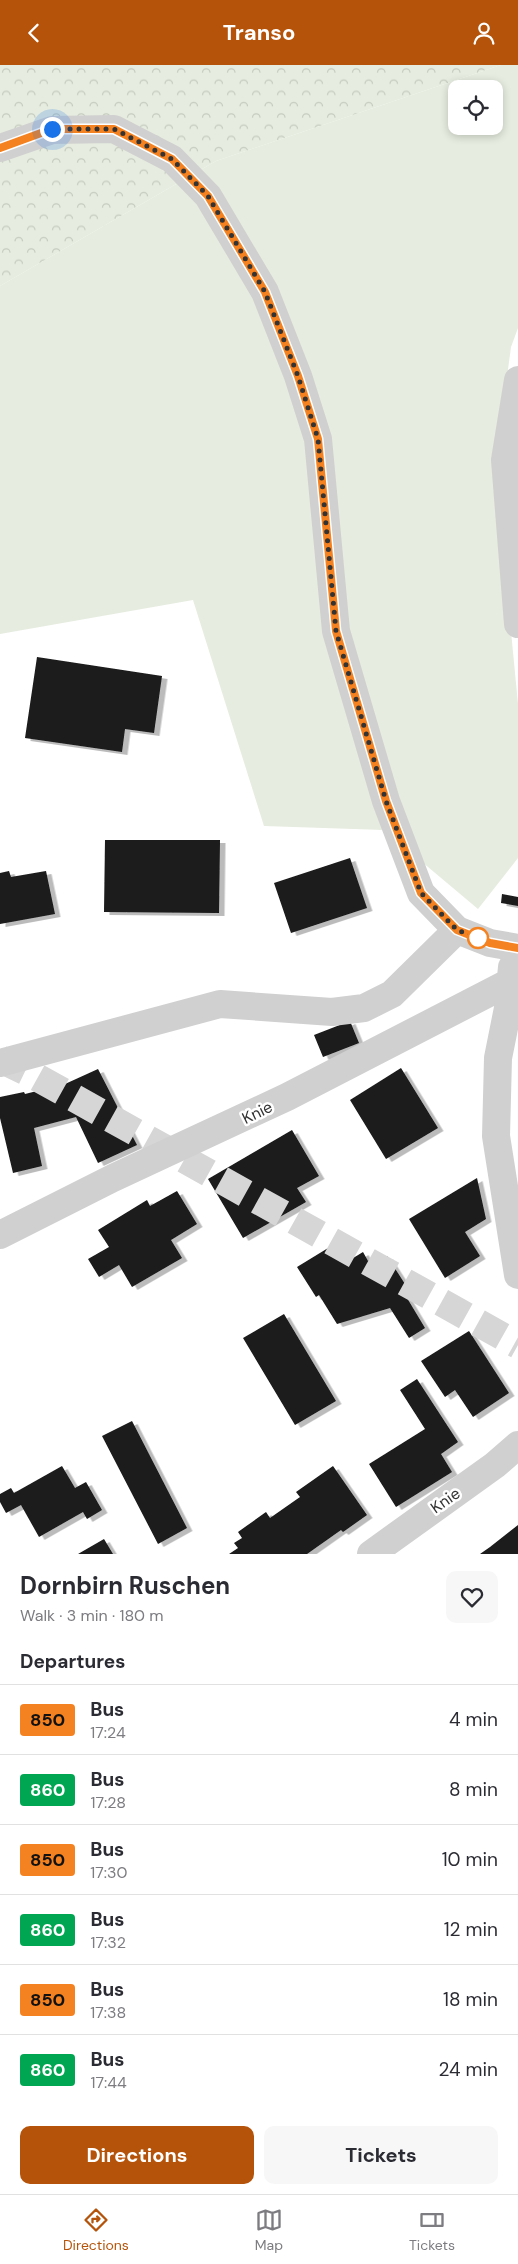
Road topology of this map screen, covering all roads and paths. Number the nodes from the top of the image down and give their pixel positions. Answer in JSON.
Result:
{"nodes":[{"id":1,"x":0,"y":148,"type":"edge"},
{"id":2,"x":518,"y":380,"type":"edge"},
{"id":3,"x":518,"y":624,"type":"edge"},
{"id":4,"x":457,"y":930,"type":"junction"},
{"id":5,"x":516,"y":948,"type":"edge"},
{"id":6,"x":510,"y":982,"type":"junction"},
{"id":7,"x":0,"y":1063,"type":"edge"},
{"id":8,"x":0,"y":1235,"type":"edge"},
{"id":9,"x":518,"y":1275,"type":"edge"},
{"id":10,"x":518,"y":1445,"type":"edge"},
{"id":11,"x":371,"y":1554,"type":"edge"}],
"edges":[{"from":1,"to":4,"type":"street"},
{"from":2,"to":3,"type":"street"},
{"from":4,"to":5,"type":"street"},
{"from":4,"to":7,"type":"street"},
{"from":5,"to":6,"type":"street"},
{"from":6,"to":8,"type":"street","name":"Knie"},
{"from":6,"to":9,"type":"street"},
{"from":10,"to":11,"type":"street","name":"Knie"}]}
